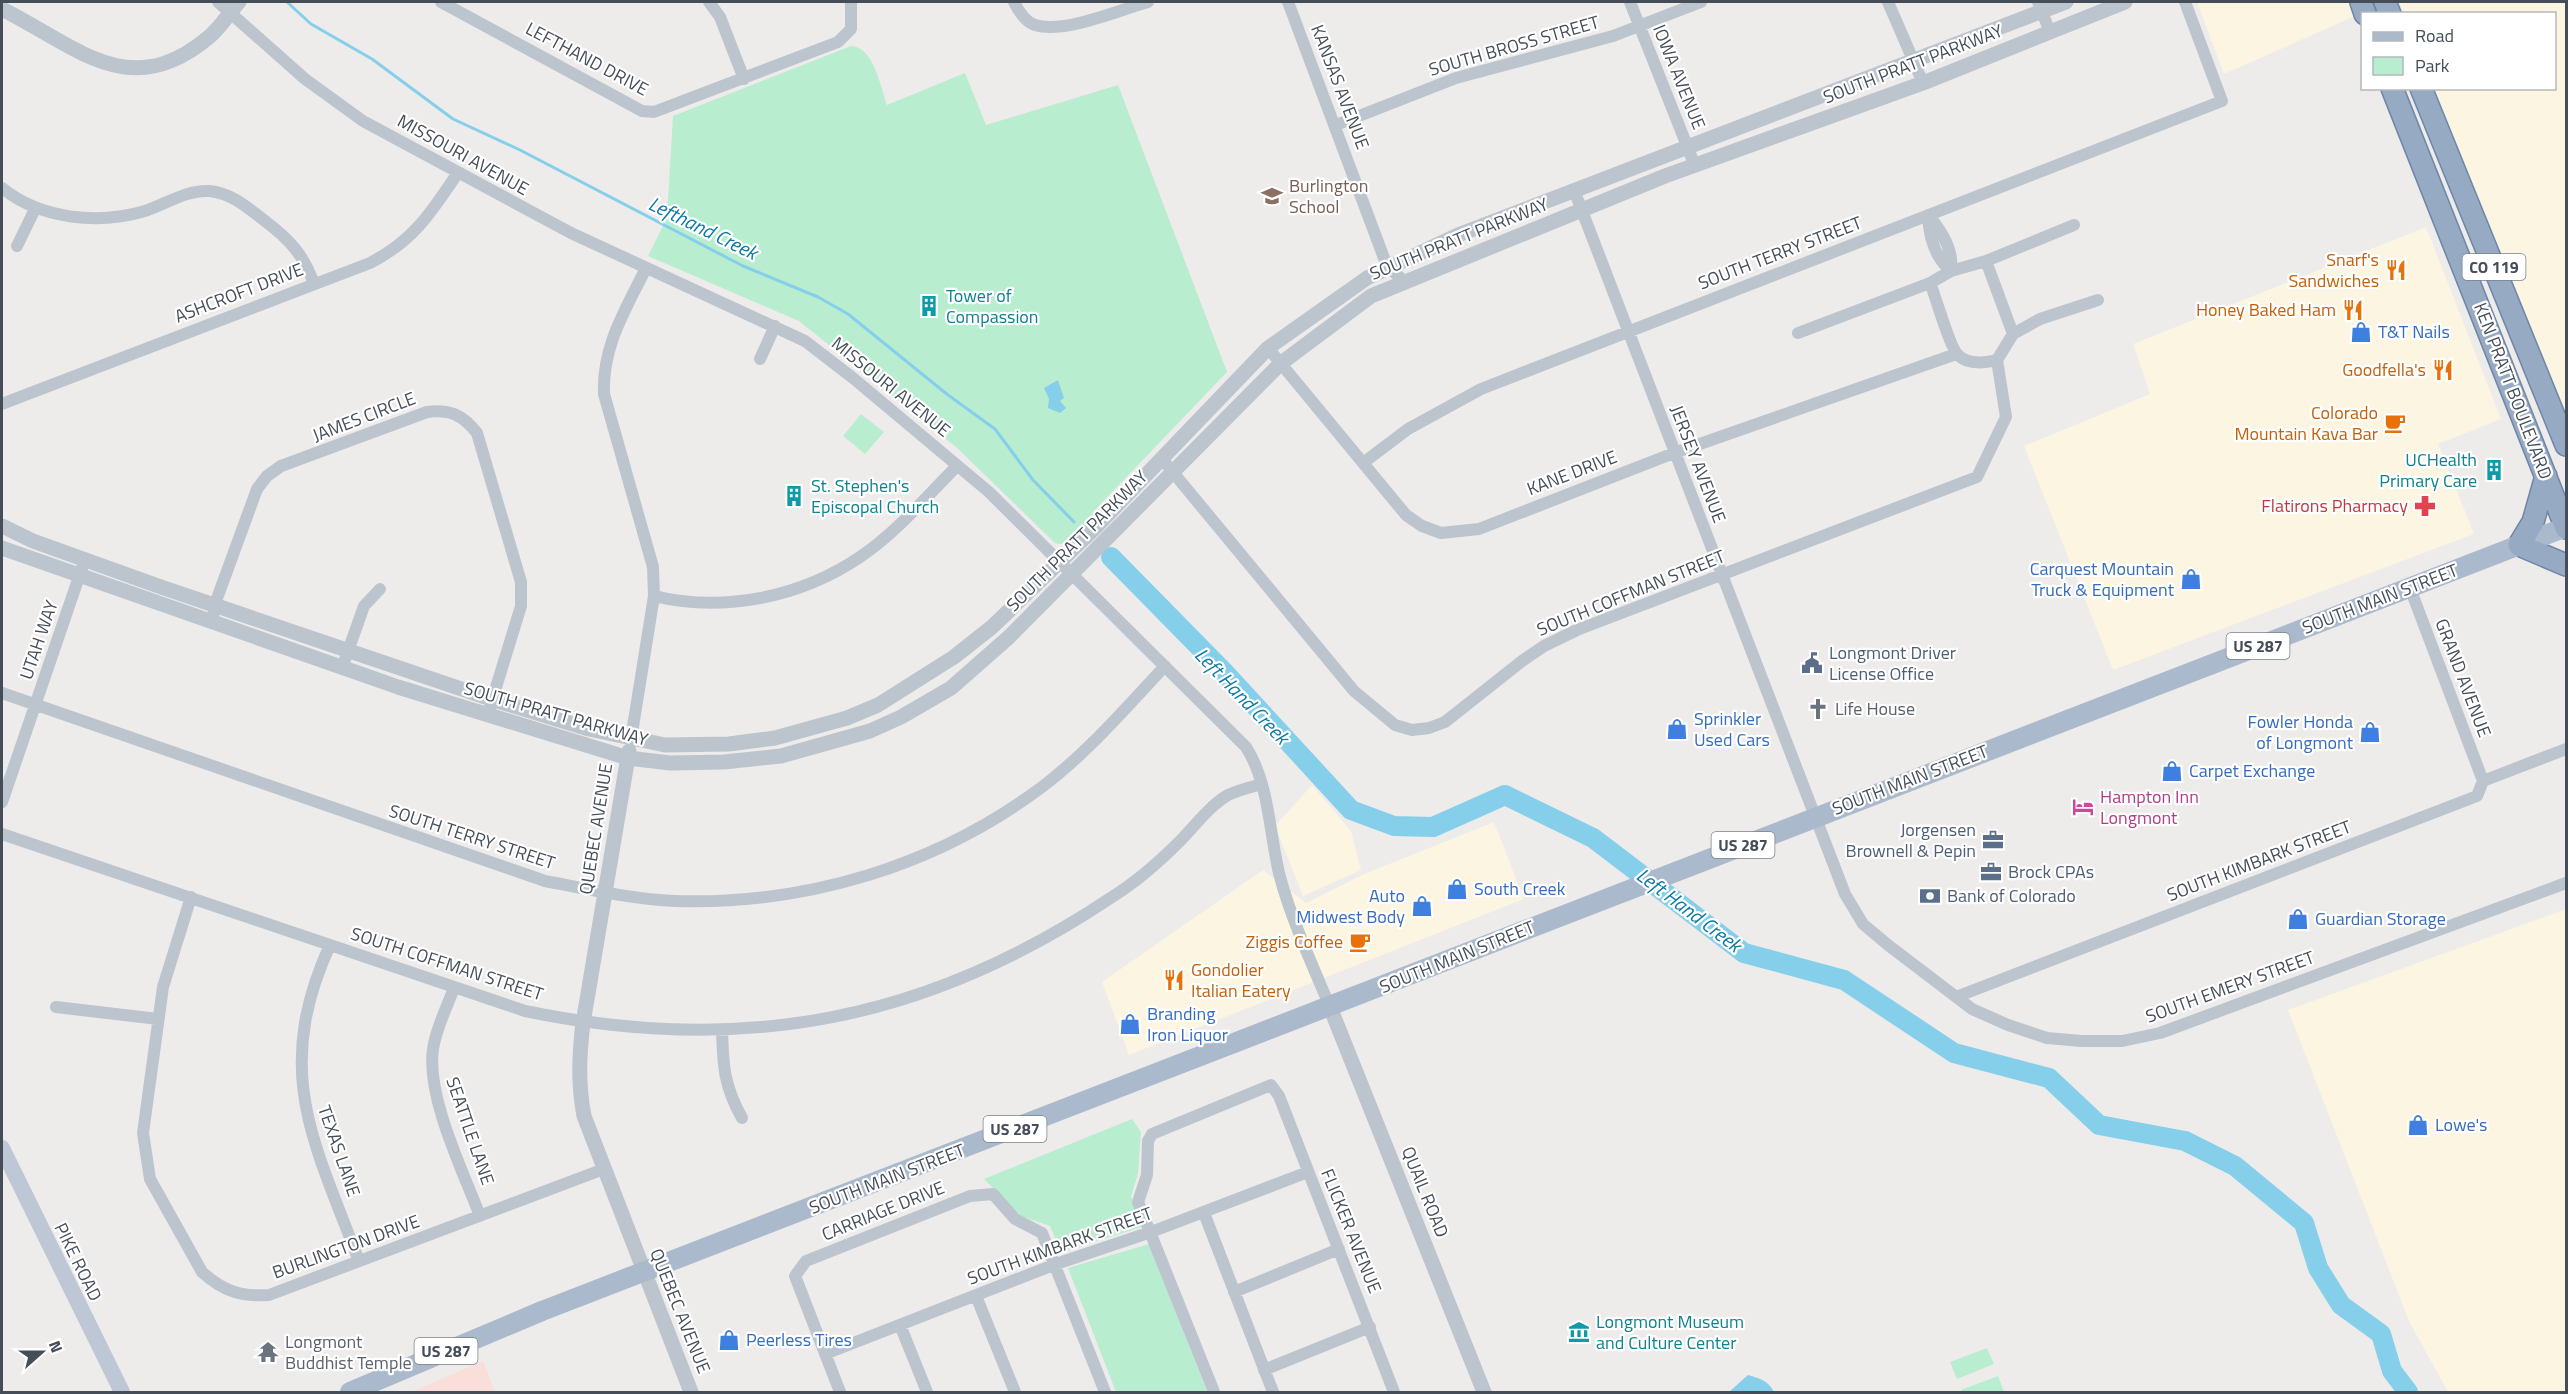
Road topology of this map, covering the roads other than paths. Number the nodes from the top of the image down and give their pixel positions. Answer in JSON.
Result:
{"nodes":[{"id":1,"x":441,"y":2,"type":"edge"},
{"id":2,"x":709,"y":2,"type":"edge"},
{"id":3,"x":851,"y":2,"type":"edge"},
{"id":4,"x":1014,"y":2,"type":"edge"},
{"id":5,"x":1148,"y":2,"type":"edge"},
{"id":6,"x":1288,"y":2,"type":"edge"},
{"id":7,"x":1629,"y":2,"type":"edge"},
{"id":8,"x":1701,"y":2,"type":"edge"},
{"id":9,"x":1888,"y":2,"type":"edge"},
{"id":10,"x":2066,"y":2,"type":"edge"},
{"id":11,"x":2125,"y":2,"type":"edge"},
{"id":12,"x":2185,"y":2,"type":"edge"},
{"id":13,"x":229,"y":5,"type":"edge"},
{"id":14,"x":2040,"y":6,"type":"edge"},
{"id":15,"x":2,"y":9,"type":"edge"},
{"id":16,"x":1639,"y":26,"type":"junction"},
{"id":17,"x":2050,"y":32,"type":"junction"},
{"id":18,"x":1912,"y":61,"type":"junction"},
{"id":19,"x":744,"y":79,"type":"junction"},
{"id":20,"x":1923,"y":83,"type":"junction"},
{"id":21,"x":2393,"y":90,"type":"edge"},
{"id":22,"x":2422,"y":90,"type":"edge"},
{"id":23,"x":1336,"y":125,"type":"junction"},
{"id":24,"x":1686,"y":146,"type":"junction"},
{"id":25,"x":1695,"y":166,"type":"junction"},
{"id":26,"x":457,"y":174,"type":"junction"},
{"id":27,"x":2,"y":188,"type":"edge"},
{"id":28,"x":1574,"y":190,"type":"junction"},
{"id":29,"x":35,"y":209,"type":"junction"},
{"id":30,"x":1581,"y":210,"type":"junction"},
{"id":31,"x":1928,"y":215,"type":"junction"},
{"id":32,"x":2074,"y":225,"type":"dead end"},
{"id":33,"x":17,"y":246,"type":"dead end"},
{"id":34,"x":1986,"y":261,"type":"junction"},
{"id":35,"x":1387,"y":266,"type":"junction"},
{"id":36,"x":646,"y":268,"type":"junction"},
{"id":37,"x":1951,"y":271,"type":"junction"},
{"id":38,"x":1404,"y":281,"type":"junction"},
{"id":39,"x":1930,"y":283,"type":"junction"},
{"id":40,"x":314,"y":284,"type":"junction"},
{"id":41,"x":2097,"y":300,"type":"dead end"},
{"id":42,"x":776,"y":326,"type":"junction"},
{"id":43,"x":1629,"y":331,"type":"junction"},
{"id":44,"x":1798,"y":333,"type":"dead end"},
{"id":45,"x":2013,"y":334,"type":"junction"},
{"id":46,"x":1268,"y":348,"type":"junction"},
{"id":47,"x":1956,"y":354,"type":"junction"},
{"id":48,"x":760,"y":359,"type":"dead end"},
{"id":49,"x":1997,"y":360,"type":"junction"},
{"id":50,"x":1280,"y":364,"type":"junction"},
{"id":51,"x":2,"y":404,"type":"edge"},
{"id":52,"x":2566,"y":445,"type":"edge"},
{"id":53,"x":1674,"y":453,"type":"junction"},
{"id":54,"x":1162,"y":459,"type":"junction"},
{"id":55,"x":1363,"y":463,"type":"junction"},
{"id":56,"x":957,"y":466,"type":"junction"},
{"id":57,"x":1174,"y":472,"type":"junction"},
{"id":58,"x":2546,"y":476,"type":"junction"},
{"id":59,"x":2,"y":526,"type":"edge"},
{"id":60,"x":2566,"y":527,"type":"edge"},
{"id":61,"x":2519,"y":545,"type":"junction"},
{"id":62,"x":2,"y":548,"type":"edge"},
{"id":63,"x":85,"y":558,"type":"junction"},
{"id":64,"x":1058,"y":562,"type":"junction"},
{"id":65,"x":2566,"y":565,"type":"edge"},
{"id":66,"x":1070,"y":574,"type":"junction"},
{"id":67,"x":1721,"y":575,"type":"junction"},
{"id":68,"x":81,"y":576,"type":"junction"},
{"id":69,"x":2410,"y":588,"type":"junction"},
{"id":70,"x":380,"y":589,"type":"dead end"},
{"id":71,"x":654,"y":596,"type":"junction"},
{"id":72,"x":215,"y":604,"type":"junction"},
{"id":73,"x":212,"y":623,"type":"junction"},
{"id":74,"x":349,"y":650,"type":"junction"},
{"id":75,"x":1165,"y":666,"type":"junction"},
{"id":76,"x":342,"y":668,"type":"junction"},
{"id":77,"x":2,"y":693,"type":"edge"},
{"id":78,"x":491,"y":699,"type":"junction"},
{"id":79,"x":35,"y":705,"type":"junction"},
{"id":80,"x":488,"y":717,"type":"junction"},
{"id":81,"x":631,"y":739,"type":"junction"},
{"id":82,"x":2566,"y":749,"type":"edge"},
{"id":83,"x":628,"y":758,"type":"junction"},
{"id":84,"x":2483,"y":781,"type":"junction"},
{"id":85,"x":1262,"y":784,"type":"junction"},
{"id":86,"x":2,"y":802,"type":"edge"},
{"id":87,"x":1814,"y":817,"type":"junction"},
{"id":88,"x":2,"y":834,"type":"edge"},
{"id":89,"x":2566,"y":883,"type":"edge"},
{"id":90,"x":606,"y":893,"type":"junction"},
{"id":91,"x":191,"y":897,"type":"junction"},
{"id":92,"x":330,"y":945,"type":"junction"},
{"id":93,"x":454,"y":988,"type":"junction"},
{"id":94,"x":1956,"y":997,"type":"junction"},
{"id":95,"x":56,"y":1006,"type":"dead end"},
{"id":96,"x":1330,"y":1007,"type":"junction"},
{"id":97,"x":158,"y":1019,"type":"junction"},
{"id":98,"x":584,"y":1023,"type":"junction"},
{"id":99,"x":722,"y":1030,"type":"junction"},
{"id":100,"x":742,"y":1118,"type":"dead end"},
{"id":101,"x":2,"y":1148,"type":"edge"},
{"id":102,"x":604,"y":1169,"type":"junction"},
{"id":103,"x":7,"y":1172,"type":"edge"},
{"id":104,"x":1308,"y":1172,"type":"junction"},
{"id":105,"x":1204,"y":1213,"type":"junction"},
{"id":106,"x":480,"y":1216,"type":"junction"},
{"id":107,"x":1152,"y":1232,"type":"junction"},
{"id":108,"x":1339,"y":1249,"type":"junction"},
{"id":109,"x":359,"y":1261,"type":"junction"},
{"id":110,"x":1056,"y":1264,"type":"junction"},
{"id":111,"x":644,"y":1274,"type":"junction"},
{"id":112,"x":1234,"y":1292,"type":"junction"},
{"id":113,"x":976,"y":1296,"type":"junction"},
{"id":114,"x":900,"y":1325,"type":"junction"},
{"id":115,"x":1370,"y":1327,"type":"junction"},
{"id":116,"x":825,"y":1354,"type":"junction"},
{"id":117,"x":1264,"y":1370,"type":"junction"},
{"id":118,"x":122,"y":1392,"type":"edge"},
{"id":119,"x":350,"y":1392,"type":"edge"},
{"id":120,"x":691,"y":1392,"type":"edge"},
{"id":121,"x":840,"y":1392,"type":"edge"},
{"id":122,"x":927,"y":1392,"type":"edge"},
{"id":123,"x":1015,"y":1392,"type":"edge"},
{"id":124,"x":1105,"y":1392,"type":"edge"},
{"id":125,"x":1214,"y":1392,"type":"edge"},
{"id":126,"x":1273,"y":1392,"type":"edge"},
{"id":127,"x":1394,"y":1392,"type":"edge"},
{"id":128,"x":1484,"y":1392,"type":"edge"}],
"edges":[{"from":1,"to":19,"type":"street","name":"LEFTHAND DRIVE"},
{"from":2,"to":19,"type":"street"},
{"from":3,"to":19,"type":"street","name":"LEFTHAND DRIVE"},
{"from":4,"to":5,"type":"street"},
{"from":6,"to":23,"type":"street","name":"KANSAS AVENUE"},
{"from":7,"to":16,"type":"street","name":"IOWA AVENUE"},
{"from":8,"to":16,"type":"street","name":"SOUTH BROSS STREET"},
{"from":9,"to":18,"type":"street"},
{"from":10,"to":14,"type":"street","name":"SOUTH PRATT PARKWAY"},
{"from":11,"to":17,"type":"street","name":"SOUTH PRATT PARKWAY"},
{"from":12,"to":31,"type":"street","name":"SOUTH TERRY STREET"},
{"from":13,"to":15,"type":"street"},
{"from":13,"to":26,"type":"street","name":"MISSOURI AVENUE"},
{"from":14,"to":17,"type":"street"},
{"from":14,"to":18,"type":"street","name":"SOUTH PRATT PARKWAY"},
{"from":16,"to":23,"type":"street","name":"SOUTH BROSS STREET"},
{"from":16,"to":24,"type":"street","name":"IOWA AVENUE"},
{"from":17,"to":20,"type":"street","name":"SOUTH PRATT PARKWAY"},
{"from":18,"to":20,"type":"street"},
{"from":18,"to":24,"type":"street","name":"SOUTH PRATT PARKWAY"},
{"from":20,"to":25,"type":"street","name":"SOUTH PRATT PARKWAY"},
{"from":21,"to":58,"type":"highway","name":"KEN PRATT BOULEVARD","number":"CO 119"},
{"from":22,"to":52,"type":"highway","name":"KEN PRATT BOULEVARD","number":"CO 119"},
{"from":23,"to":35,"type":"street","name":"KANSAS AVENUE"},
{"from":24,"to":25,"type":"street","name":"IOWA AVENUE"},
{"from":24,"to":28,"type":"street","name":"SOUTH PRATT PARKWAY"},
{"from":25,"to":30,"type":"street","name":"SOUTH PRATT PARKWAY"},
{"from":26,"to":36,"type":"street","name":"MISSOURI AVENUE"},
{"from":26,"to":40,"type":"street","name":"ASHCROFT DRIVE"},
{"from":27,"to":29,"type":"street"},
{"from":28,"to":30,"type":"street","name":"JERSEY AVENUE"},
{"from":28,"to":35,"type":"street","name":"SOUTH PRATT PARKWAY"},
{"from":29,"to":33,"type":"street"},
{"from":29,"to":40,"type":"street"},
{"from":30,"to":38,"type":"street","name":"SOUTH PRATT PARKWAY"},
{"from":30,"to":43,"type":"street","name":"JERSEY AVENUE"},
{"from":31,"to":37,"type":"street"},
{"from":31,"to":43,"type":"street","name":"SOUTH TERRY STREET"},
{"from":32,"to":34,"type":"street"},
{"from":34,"to":37,"type":"street"},
{"from":34,"to":45,"type":"street"},
{"from":35,"to":38,"type":"street","name":"KANSAS AVENUE"},
{"from":35,"to":46,"type":"street","name":"SOUTH PRATT PARKWAY"},
{"from":36,"to":42,"type":"street","name":"MISSOURI AVENUE"},
{"from":36,"to":71,"type":"street","name":"QUEBEC AVENUE"},
{"from":37,"to":39,"type":"street"},
{"from":38,"to":50,"type":"street","name":"SOUTH PRATT PARKWAY"},
{"from":39,"to":44,"type":"street"},
{"from":39,"to":47,"type":"street"},
{"from":40,"to":51,"type":"street","name":"ASHCROFT DRIVE"},
{"from":41,"to":45,"type":"street"},
{"from":42,"to":48,"type":"street"},
{"from":42,"to":56,"type":"street","name":"MISSOURI AVENUE"},
{"from":43,"to":53,"type":"street","name":"JERSEY AVENUE"},
{"from":43,"to":55,"type":"street","name":"SOUTH TERRY STREET"},
{"from":45,"to":49,"type":"street"},
{"from":46,"to":50,"type":"street","name":"KANE DRIVE"},
{"from":46,"to":54,"type":"street","name":"SOUTH PRATT PARKWAY"},
{"from":47,"to":49,"type":"street"},
{"from":47,"to":53,"type":"street","name":"KANE DRIVE"},
{"from":49,"to":67,"type":"street","name":"SOUTH COFFMAN STREET"},
{"from":50,"to":55,"type":"street","name":"KANE DRIVE"},
{"from":50,"to":57,"type":"street","name":"SOUTH PRATT PARKWAY"},
{"from":53,"to":55,"type":"street","name":"KANE DRIVE"},
{"from":53,"to":67,"type":"street","name":"JERSEY AVENUE"},
{"from":54,"to":57,"type":"street","name":"SOUTH COFFMAN STREET"},
{"from":54,"to":64,"type":"street","name":"SOUTH PRATT PARKWAY"},
{"from":56,"to":64,"type":"street","name":"MISSOURI AVENUE"},
{"from":56,"to":71,"type":"street"},
{"from":57,"to":66,"type":"street","name":"SOUTH PRATT PARKWAY"},
{"from":57,"to":67,"type":"street","name":"SOUTH COFFMAN STREET"},
{"from":58,"to":60,"type":"highway","name":"KEN PRATT BOULEVARD","number":"CO 119"},
{"from":58,"to":61,"type":"highway"},
{"from":59,"to":63,"type":"street","name":"SOUTH PRATT PARKWAY"},
{"from":60,"to":61,"type":"main road","name":"SOUTH MAIN STREET","number":"US 287"},
{"from":61,"to":65,"type":"highway"},
{"from":61,"to":69,"type":"main road","name":"SOUTH MAIN STREET","number":"US 287"},
{"from":62,"to":68,"type":"street","name":"SOUTH PRATT PARKWAY"},
{"from":63,"to":68,"type":"street","name":"UTAH WAY"},
{"from":63,"to":72,"type":"street","name":"SOUTH PRATT PARKWAY"},
{"from":64,"to":66,"type":"street","name":"MISSOURI AVENUE"},
{"from":64,"to":81,"type":"street","name":"SOUTH PRATT PARKWAY"},
{"from":66,"to":75,"type":"street","name":"MISSOURI AVENUE"},
{"from":66,"to":83,"type":"street","name":"SOUTH PRATT PARKWAY"},
{"from":67,"to":87,"type":"street","name":"JERSEY AVENUE"},
{"from":68,"to":73,"type":"street","name":"SOUTH PRATT PARKWAY"},
{"from":68,"to":79,"type":"street","name":"UTAH WAY"},
{"from":69,"to":84,"type":"street","name":"GRAND AVENUE"},
{"from":69,"to":87,"type":"main road","name":"SOUTH MAIN STREET","number":"US 287"},
{"from":70,"to":74,"type":"street"},
{"from":71,"to":81,"type":"street","name":"QUEBEC AVENUE"},
{"from":72,"to":73,"type":"street","name":"JAMES CIRCLE"},
{"from":72,"to":74,"type":"street","name":"SOUTH PRATT PARKWAY"},
{"from":72,"to":78,"type":"street","name":"JAMES CIRCLE"},
{"from":73,"to":76,"type":"street","name":"SOUTH PRATT PARKWAY"},
{"from":74,"to":76,"type":"street"},
{"from":74,"to":78,"type":"street","name":"SOUTH PRATT PARKWAY"},
{"from":75,"to":85,"type":"street","name":"MISSOURI AVENUE"},
{"from":75,"to":90,"type":"street","name":"SOUTH TERRY STREET"},
{"from":76,"to":80,"type":"street","name":"SOUTH PRATT PARKWAY"},
{"from":77,"to":79,"type":"street","name":"SOUTH TERRY STREET"},
{"from":78,"to":80,"type":"street","name":"JAMES CIRCLE"},
{"from":78,"to":81,"type":"street","name":"SOUTH PRATT PARKWAY"},
{"from":79,"to":86,"type":"street","name":"UTAH WAY"},
{"from":79,"to":90,"type":"street","name":"SOUTH TERRY STREET"},
{"from":80,"to":83,"type":"street","name":"SOUTH PRATT PARKWAY"},
{"from":81,"to":83,"type":"street","name":"QUEBEC AVENUE"},
{"from":82,"to":84,"type":"street","name":"SOUTH KIMBARK STREET"},
{"from":83,"to":90,"type":"street","name":"QUEBEC AVENUE"},
{"from":84,"to":94,"type":"street","name":"SOUTH KIMBARK STREET"},
{"from":85,"to":96,"type":"street","name":"MISSOURI AVENUE"},
{"from":85,"to":99,"type":"street","name":"SOUTH COFFMAN STREET"},
{"from":87,"to":94,"type":"street","name":"SOUTH EMERY STREET"},
{"from":87,"to":96,"type":"main road","name":"SOUTH MAIN STREET","number":"US 287"},
{"from":88,"to":91,"type":"street","name":"SOUTH COFFMAN STREET"},
{"from":89,"to":94,"type":"street","name":"SOUTH EMERY STREET"},
{"from":90,"to":98,"type":"street","name":"QUEBEC AVENUE"},
{"from":91,"to":92,"type":"street","name":"SOUTH COFFMAN STREET"},
{"from":91,"to":97,"type":"street","name":"BURLINGTON DRIVE"},
{"from":92,"to":93,"type":"street","name":"SOUTH COFFMAN STREET"},
{"from":92,"to":109,"type":"street","name":"TEXAS LANE"},
{"from":93,"to":98,"type":"street","name":"SOUTH COFFMAN STREET"},
{"from":93,"to":106,"type":"street","name":"SEATTLE LANE"},
{"from":95,"to":97,"type":"street"},
{"from":96,"to":111,"type":"main road","name":"SOUTH MAIN STREET","number":"US 287"},
{"from":96,"to":128,"type":"street","name":"QUAIL ROAD"},
{"from":97,"to":109,"type":"street","name":"BURLINGTON DRIVE"},
{"from":98,"to":99,"type":"street","name":"SOUTH COFFMAN STREET"},
{"from":98,"to":102,"type":"street","name":"QUEBEC AVENUE"},
{"from":99,"to":100,"type":"street"},
{"from":101,"to":103,"type":"main road","name":"PIKE ROAD"},
{"from":102,"to":106,"type":"street","name":"BURLINGTON DRIVE"},
{"from":102,"to":111,"type":"street","name":"QUEBEC AVENUE"},
{"from":103,"to":118,"type":"main road","name":"PIKE ROAD"},
{"from":104,"to":105,"type":"street","name":"SOUTH KIMBARK STREET"},
{"from":104,"to":107,"type":"street","name":"FLICKER AVENUE"},
{"from":104,"to":108,"type":"street","name":"FLICKER AVENUE"},
{"from":105,"to":107,"type":"street","name":"SOUTH KIMBARK STREET"},
{"from":105,"to":112,"type":"street"},
{"from":106,"to":109,"type":"street","name":"BURLINGTON DRIVE"},
{"from":107,"to":110,"type":"street","name":"SOUTH KIMBARK STREET"},
{"from":107,"to":125,"type":"street"},
{"from":108,"to":112,"type":"street"},
{"from":108,"to":115,"type":"street","name":"FLICKER AVENUE"},
{"from":110,"to":113,"type":"street","name":"SOUTH KIMBARK STREET"},
{"from":110,"to":116,"type":"street","name":"CARRIAGE DRIVE"},
{"from":110,"to":124,"type":"street"},
{"from":111,"to":119,"type":"main road","name":"SOUTH MAIN STREET","number":"US 287"},
{"from":111,"to":120,"type":"street","name":"QUEBEC AVENUE"},
{"from":112,"to":117,"type":"street"},
{"from":113,"to":114,"type":"street","name":"SOUTH KIMBARK STREET"},
{"from":113,"to":123,"type":"street"},
{"from":114,"to":116,"type":"street","name":"SOUTH KIMBARK STREET"},
{"from":114,"to":122,"type":"street"},
{"from":115,"to":117,"type":"street"},
{"from":115,"to":127,"type":"street","name":"FLICKER AVENUE"},
{"from":116,"to":121,"type":"street"},
{"from":117,"to":126,"type":"street"}]}
